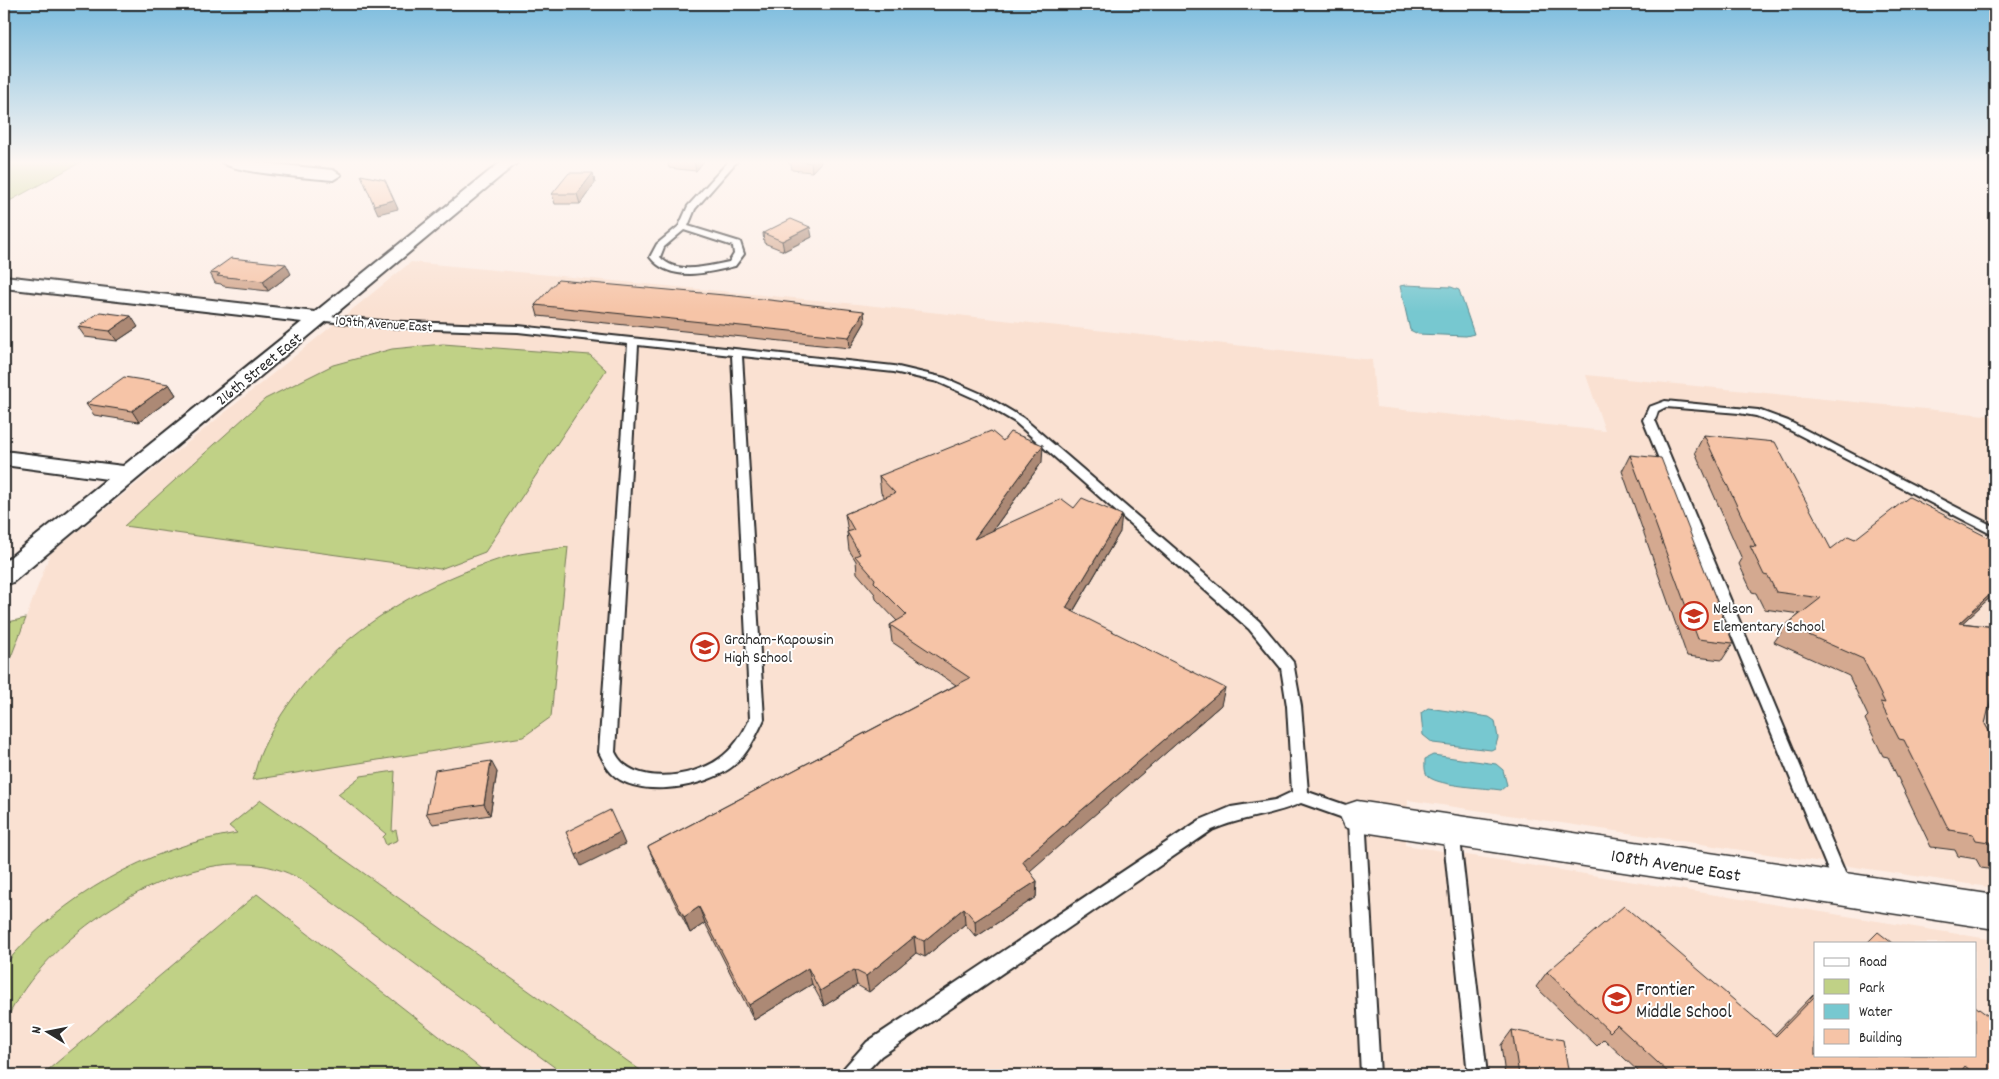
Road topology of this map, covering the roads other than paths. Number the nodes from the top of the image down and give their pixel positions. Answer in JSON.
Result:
{"nodes":[{"id":1,"x":449,"y":211,"type":"edge"},
{"id":2,"x":690,"y":211,"type":"edge"},
{"id":3,"x":683,"y":228,"type":"junction"},
{"id":4,"x":4,"y":282,"type":"edge"},
{"id":5,"x":319,"y":318,"type":"junction"},
{"id":6,"x":633,"y":341,"type":"junction"},
{"id":7,"x":737,"y":352,"type":"junction"},
{"id":8,"x":4,"y":458,"type":"edge"},
{"id":9,"x":129,"y":474,"type":"junction"},
{"id":10,"x":1995,"y":532,"type":"edge"},
{"id":11,"x":4,"y":576,"type":"edge"},
{"id":12,"x":1300,"y":796,"type":"junction"},
{"id":13,"x":1357,"y":816,"type":"junction"},
{"id":14,"x":1451,"y":830,"type":"junction"},
{"id":15,"x":1844,"y":889,"type":"junction"},
{"id":16,"x":1993,"y":917,"type":"edge"},
{"id":17,"x":851,"y":1075,"type":"edge"},
{"id":18,"x":1371,"y":1075,"type":"edge"},
{"id":19,"x":1478,"y":1075,"type":"edge"}],
"edges":[{"from":1,"to":5,"type":"street","name":"216th Street East"},
{"from":2,"to":3,"type":"lane"},
{"from":3,"to":3,"type":"lane"},
{"from":4,"to":5,"type":"street","name":"109th Avenue East"},
{"from":5,"to":6,"type":"lane","name":"109th Avenue East"},
{"from":5,"to":9,"type":"street","name":"216th Street East"},
{"from":6,"to":7,"type":"lane","name":"109th Avenue East"},
{"from":6,"to":7,"type":"lane"},
{"from":7,"to":12,"type":"lane","name":"109th Avenue East"},
{"from":8,"to":9,"type":"street"},
{"from":9,"to":11,"type":"street","name":"216th Street East"},
{"from":10,"to":15,"type":"lane"},
{"from":12,"to":13,"type":"lane"},
{"from":12,"to":17,"type":"lane"},
{"from":13,"to":14,"type":"street","name":"108th Avenue East"},
{"from":13,"to":18,"type":"lane"},
{"from":14,"to":15,"type":"street","name":"108th Avenue East"},
{"from":14,"to":19,"type":"lane"},
{"from":15,"to":16,"type":"street","name":"108th Avenue East"}]}
